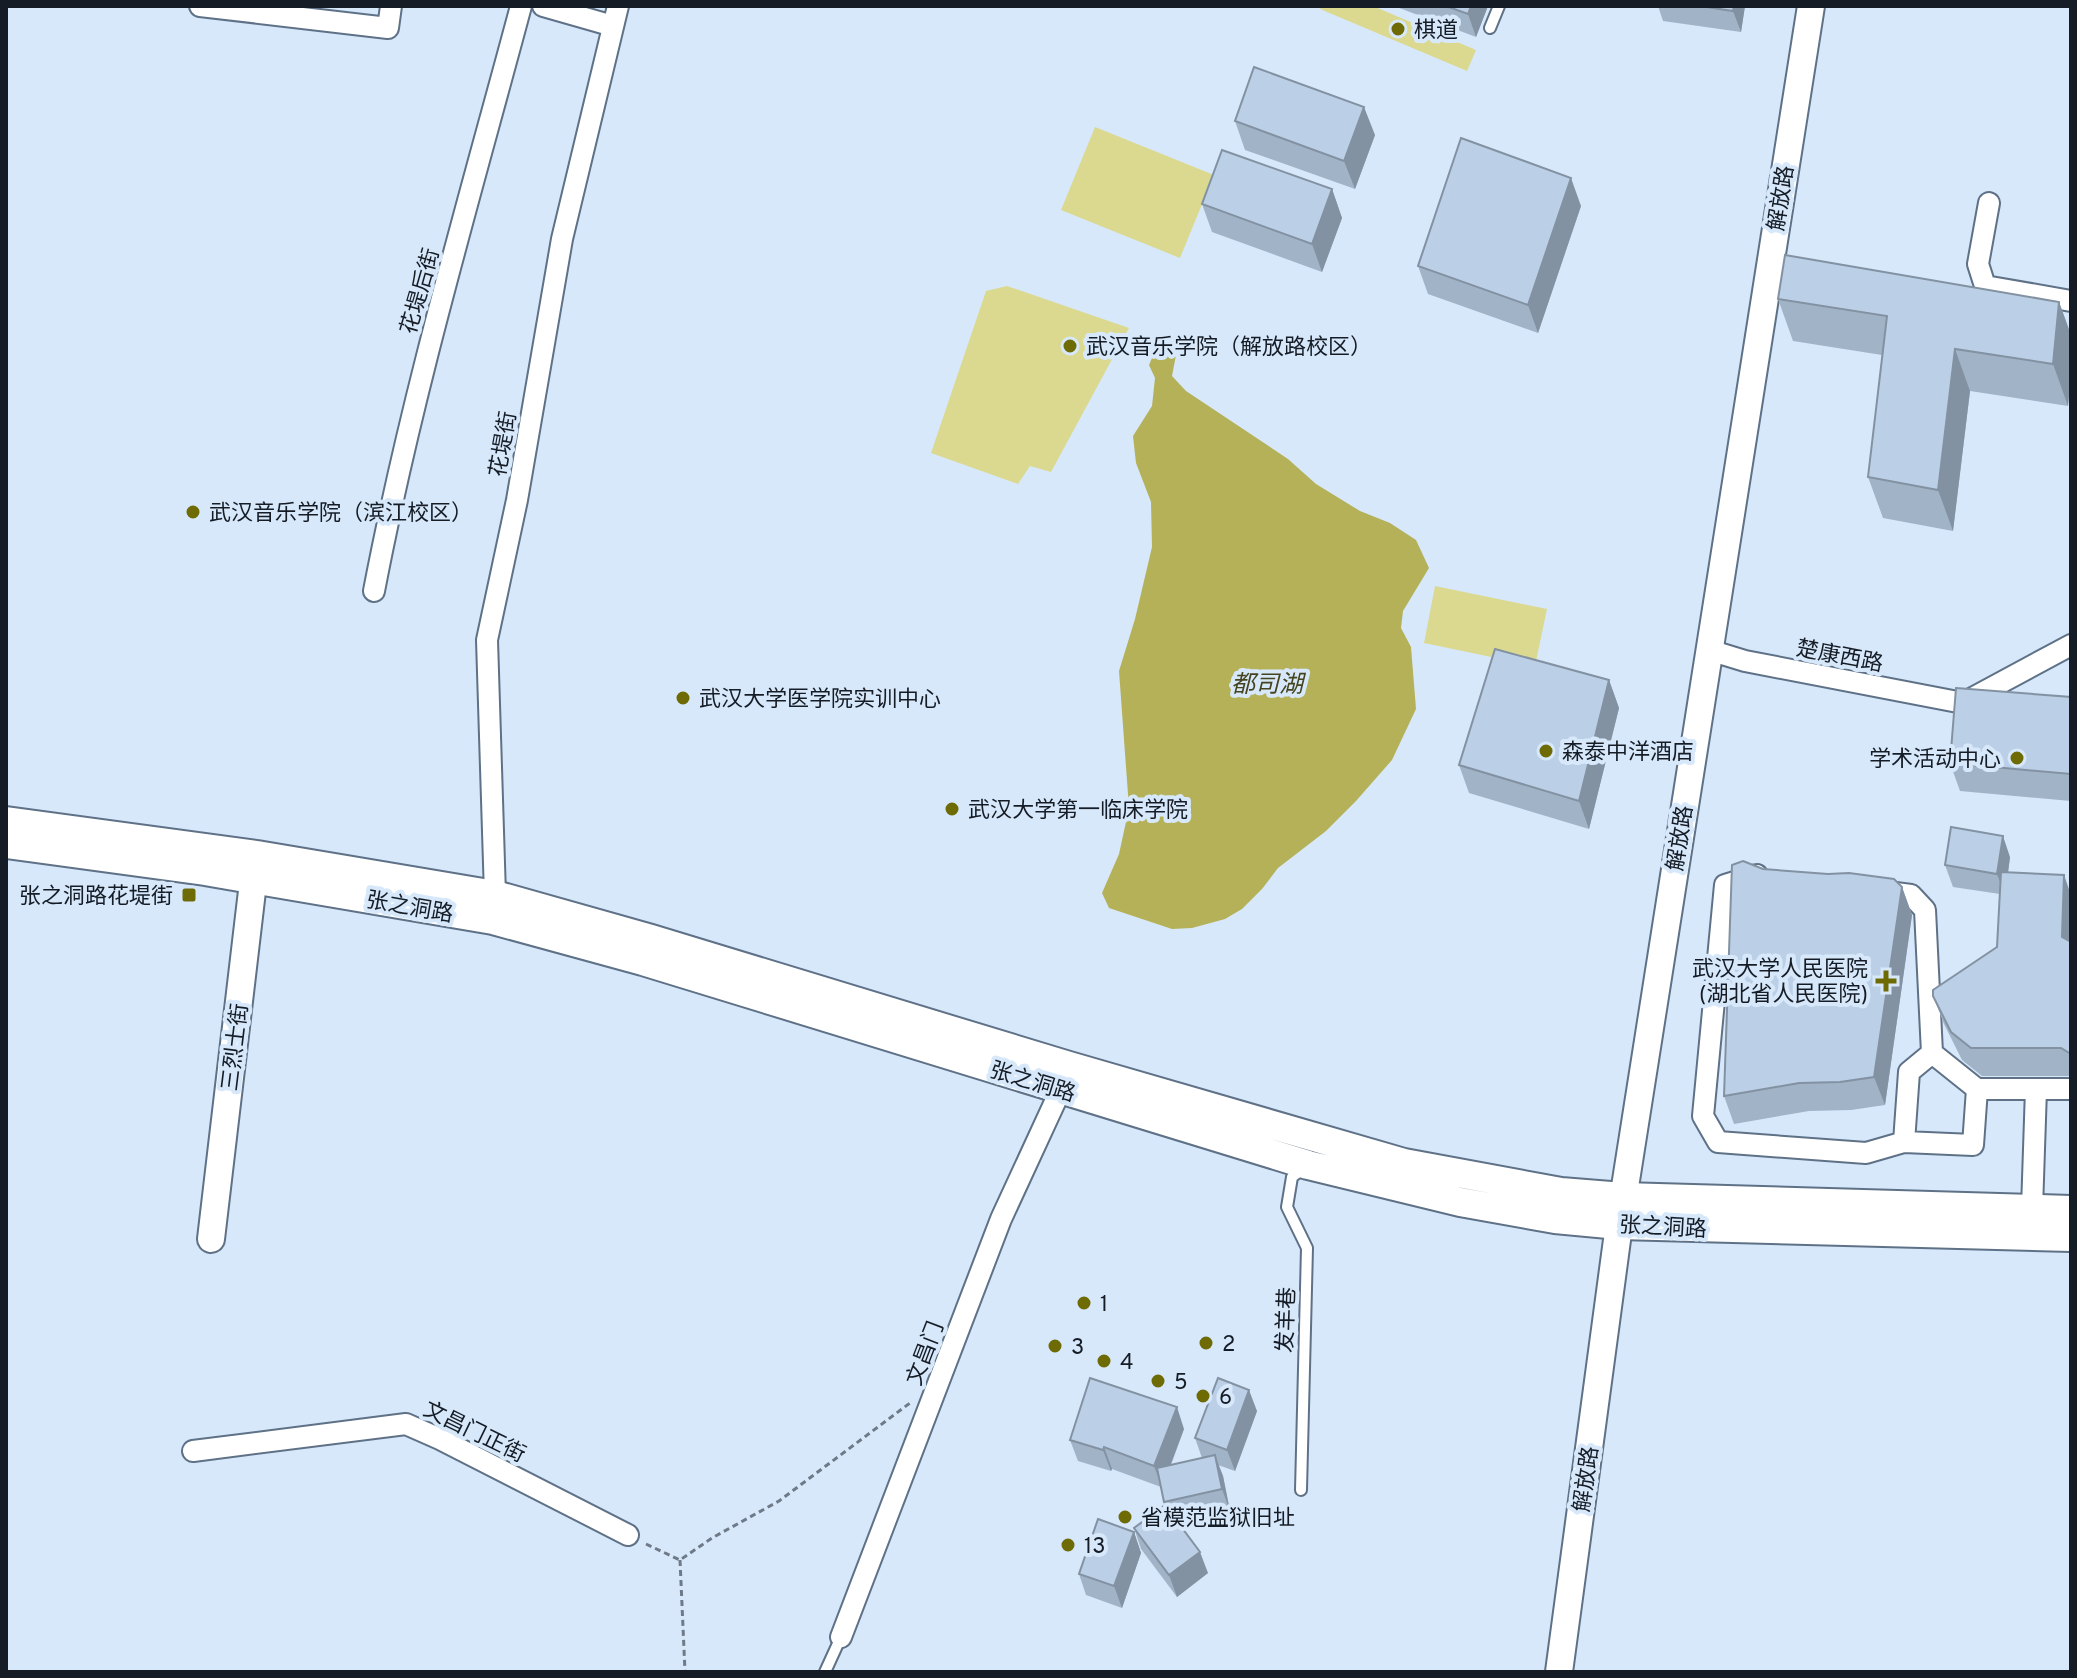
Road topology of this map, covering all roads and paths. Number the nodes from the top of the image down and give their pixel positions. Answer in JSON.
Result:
{"nodes":[{"id":1,"x":200,"y":6,"type":"edge"},
{"id":2,"x":391,"y":6,"type":"edge"},
{"id":3,"x":521,"y":6,"type":"edge"},
{"id":4,"x":543,"y":6,"type":"edge"},
{"id":5,"x":1499,"y":6,"type":"edge"},
{"id":6,"x":1811,"y":6,"type":"edge"},
{"id":7,"x":616,"y":16,"type":"edge"},
{"id":8,"x":1490,"y":28,"type":"dead end"},
{"id":9,"x":1989,"y":203,"type":"dead end"},
{"id":10,"x":2071,"y":301,"type":"edge"},
{"id":11,"x":374,"y":591,"type":"dead end"},
{"id":12,"x":2071,"y":645,"type":"edge"},
{"id":13,"x":1709,"y":650,"type":"junction"},
{"id":14,"x":2009,"y":702,"type":"edge"},
{"id":15,"x":1963,"y":703,"type":"junction"},
{"id":16,"x":6,"y":821,"type":"edge"},
{"id":17,"x":6,"y":844,"type":"edge"},
{"id":18,"x":255,"y":867,"type":"junction"},
{"id":19,"x":1785,"y":879,"type":"edge"},
{"id":20,"x":1864,"y":889,"type":"edge"},
{"id":21,"x":495,"y":895,"type":"junction"},
{"id":22,"x":1932,"y":1053,"type":"junction"},
{"id":23,"x":1061,"y":1089,"type":"junction"},
{"id":24,"x":1977,"y":1089,"type":"junction"},
{"id":25,"x":2036,"y":1089,"type":"junction"},
{"id":26,"x":2071,"y":1089,"type":"edge"},
{"id":27,"x":1904,"y":1142,"type":"junction"},
{"id":28,"x":1308,"y":1165,"type":"junction"},
{"id":29,"x":2032,"y":1209,"type":"junction"},
{"id":30,"x":2071,"y":1210,"type":"edge"},
{"id":31,"x":1621,"y":1211,"type":"junction"},
{"id":32,"x":2071,"y":1237,"type":"edge"},
{"id":33,"x":211,"y":1239,"type":"dead end"},
{"id":34,"x":940,"y":1376,"type":"junction"},
{"id":35,"x":193,"y":1451,"type":"dead end"},
{"id":36,"x":1301,"y":1490,"type":"dead end"},
{"id":37,"x":628,"y":1535,"type":"joint"},
{"id":38,"x":680,"y":1560,"type":"junction"},
{"id":39,"x":841,"y":1637,"type":"joint"},
{"id":40,"x":685,"y":1672,"type":"edge"},
{"id":41,"x":825,"y":1672,"type":"edge"},
{"id":42,"x":1559,"y":1672,"type":"edge"}],
"edges":[{"from":1,"to":2,"type":"street"},
{"from":3,"to":11,"type":"street","name":"花堤后街"},
{"from":4,"to":7,"type":"street"},
{"from":5,"to":8,"type":"lane"},
{"from":6,"to":13,"type":"street","name":"解放路"},
{"from":7,"to":21,"type":"street","name":"花堤街"},
{"from":9,"to":10,"type":"street"},
{"from":12,"to":15,"type":"street"},
{"from":13,"to":15,"type":"street","name":"楚康西路"},
{"from":13,"to":31,"type":"street","name":"解放路"},
{"from":14,"to":15,"type":"street","name":"楚康西路"},
{"from":16,"to":18,"type":"main road","name":"张之洞路"},
{"from":17,"to":18,"type":"main road","name":"张之洞路"},
{"from":18,"to":21,"type":"main road","name":"张之洞路"},
{"from":18,"to":23,"type":"main road","name":"张之洞路"},
{"from":18,"to":33,"type":"street","name":"三烈士街"},
{"from":19,"to":27,"type":"street"},
{"from":20,"to":22,"type":"street"},
{"from":21,"to":31,"type":"main road","name":"张之洞路"},
{"from":22,"to":24,"type":"street"},
{"from":22,"to":27,"type":"street"},
{"from":23,"to":28,"type":"main road","name":"张之洞路"},
{"from":23,"to":34,"type":"street","name":"文昌门"},
{"from":24,"to":25,"type":"street"},
{"from":24,"to":27,"type":"street"},
{"from":25,"to":26,"type":"street"},
{"from":25,"to":29,"type":"street"},
{"from":28,"to":31,"type":"main road","name":"张之洞路"},
{"from":28,"to":36,"type":"lane","name":"发羊巷"},
{"from":29,"to":30,"type":"main road","name":"张之洞路"},
{"from":29,"to":31,"type":"main road","name":"张之洞路"},
{"from":31,"to":32,"type":"main road","name":"张之洞路"},
{"from":31,"to":42,"type":"street","name":"解放路"},
{"from":34,"to":38,"type":"path"},
{"from":34,"to":39,"type":"street","name":"文昌门"},
{"from":35,"to":37,"type":"street","name":"文昌门正街"},
{"from":37,"to":38,"type":"path"},
{"from":38,"to":40,"type":"path"},
{"from":39,"to":41,"type":"lane"}]}
